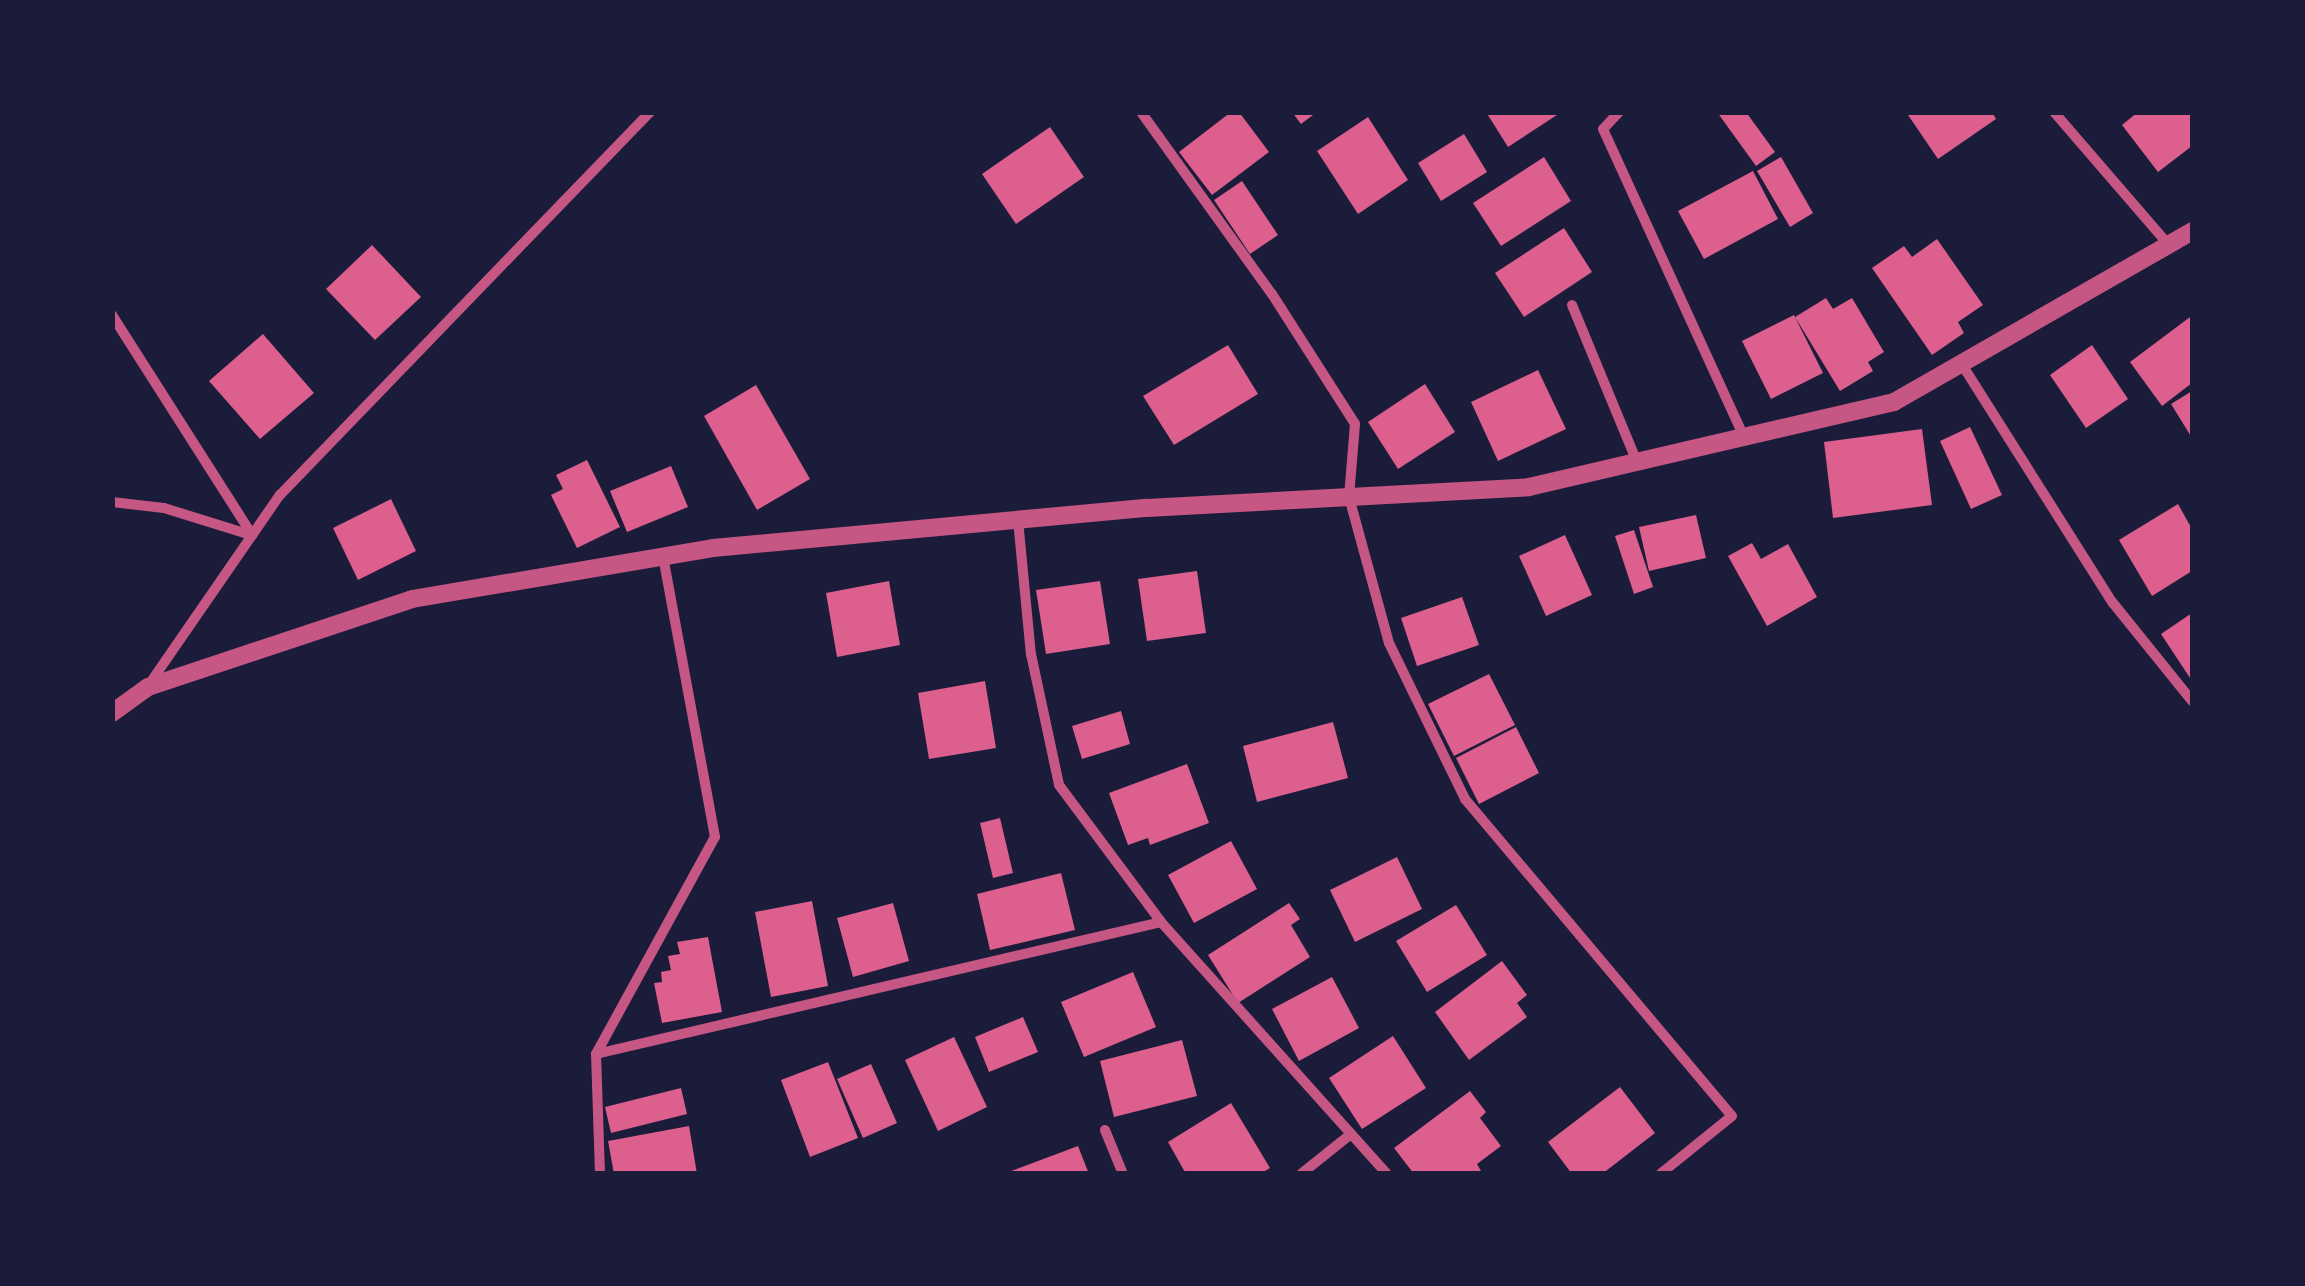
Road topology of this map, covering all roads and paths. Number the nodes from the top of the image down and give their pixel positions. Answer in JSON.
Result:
{"nodes":[{"id":1,"x":650,"y":112,"type":"edge"},
{"id":2,"x":1140,"y":112,"type":"edge"},
{"id":3,"x":1618,"y":112,"type":"edge"},
{"id":4,"x":2054,"y":112,"type":"edge"},
{"id":5,"x":2192,"y":231,"type":"edge"},
{"id":6,"x":2168,"y":244,"type":"junction"},
{"id":7,"x":1572,"y":305,"type":"dead end"},
{"id":8,"x":112,"y":315,"type":"edge"},
{"id":9,"x":1961,"y":364,"type":"junction"},
{"id":10,"x":1744,"y":437,"type":"junction"},
{"id":11,"x":1637,"y":462,"type":"junction"},
{"id":12,"x":1349,"y":497,"type":"junction"},
{"id":13,"x":112,"y":502,"type":"edge"},
{"id":14,"x":1018,"y":520,"type":"junction"},
{"id":15,"x":252,"y":535,"type":"junction"},
{"id":16,"x":663,"y":557,"type":"junction"},
{"id":17,"x":148,"y":687,"type":"junction"},
{"id":18,"x":2192,"y":701,"type":"edge"},
{"id":19,"x":112,"y":713,"type":"edge"},
{"id":20,"x":1161,"y":922,"type":"junction"},
{"id":21,"x":596,"y":1054,"type":"junction"},
{"id":22,"x":1105,"y":1130,"type":"dead end"},
{"id":23,"x":1352,"y":1134,"type":"junction"},
{"id":24,"x":600,"y":1174,"type":"edge"},
{"id":25,"x":1123,"y":1174,"type":"edge"},
{"id":26,"x":1301,"y":1174,"type":"edge"},
{"id":27,"x":1387,"y":1174,"type":"edge"},
{"id":28,"x":1660,"y":1174,"type":"edge"}],
"edges":[{"from":1,"to":15,"type":"street"},
{"from":2,"to":12,"type":"street"},
{"from":3,"to":10,"type":"street"},
{"from":4,"to":6,"type":"street"},
{"from":5,"to":6,"type":"street"},
{"from":6,"to":9,"type":"street"},
{"from":7,"to":11,"type":"street"},
{"from":8,"to":15,"type":"street"},
{"from":9,"to":10,"type":"street"},
{"from":9,"to":18,"type":"street"},
{"from":10,"to":11,"type":"street"},
{"from":11,"to":12,"type":"street"},
{"from":12,"to":14,"type":"street"},
{"from":12,"to":28,"type":"street"},
{"from":13,"to":15,"type":"street"},
{"from":14,"to":16,"type":"street"},
{"from":14,"to":20,"type":"street"},
{"from":15,"to":17,"type":"street"},
{"from":16,"to":17,"type":"street"},
{"from":16,"to":21,"type":"street"},
{"from":17,"to":19,"type":"street"},
{"from":20,"to":21,"type":"street"},
{"from":20,"to":23,"type":"street"},
{"from":21,"to":24,"type":"street"},
{"from":22,"to":25,"type":"street"},
{"from":23,"to":26,"type":"street"},
{"from":23,"to":27,"type":"street"}]}
